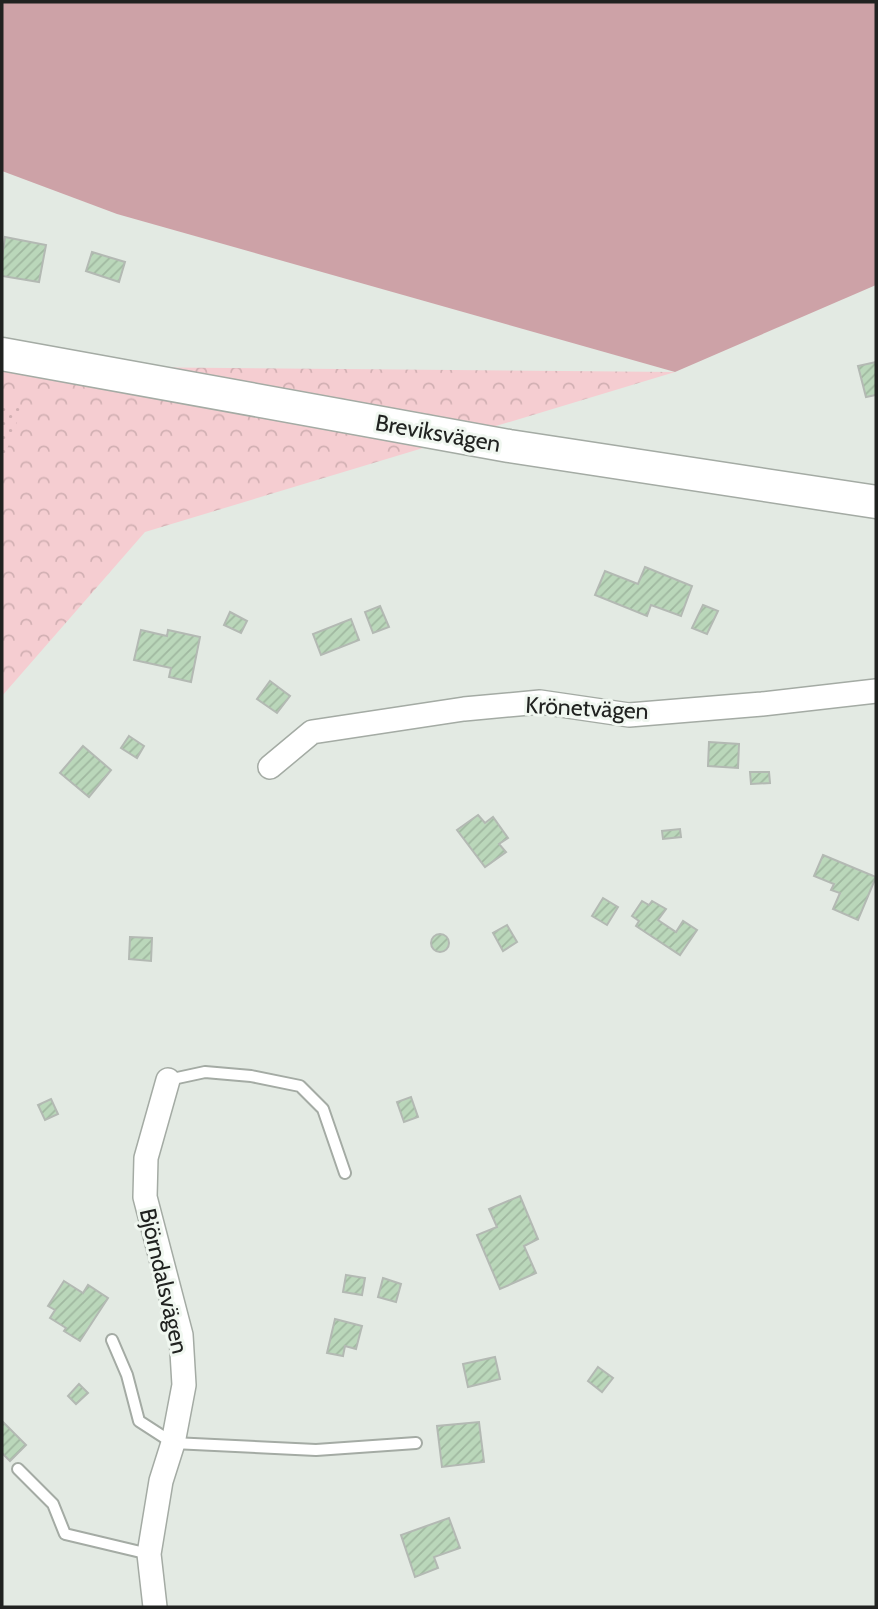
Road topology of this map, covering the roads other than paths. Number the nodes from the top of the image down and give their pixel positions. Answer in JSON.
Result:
{"nodes":[{"id":1,"x":2,"y":354,"type":"edge"},
{"id":2,"x":876,"y":502,"type":"edge"},
{"id":3,"x":876,"y":691,"type":"edge"},
{"id":4,"x":270,"y":767,"type":"dead end"},
{"id":5,"x":168,"y":1080,"type":"joint"},
{"id":6,"x":345,"y":1173,"type":"dead end"},
{"id":7,"x":112,"y":1340,"type":"dead end"},
{"id":8,"x":173,"y":1443,"type":"junction"},
{"id":9,"x":416,"y":1444,"type":"dead end"},
{"id":10,"x":18,"y":1469,"type":"dead end"},
{"id":11,"x":149,"y":1554,"type":"junction"},
{"id":12,"x":155,"y":1607,"type":"edge"}],
"edges":[{"from":1,"to":2,"type":"main road","name":"Breviksvägen"},
{"from":3,"to":4,"type":"street","name":"Krönetvägen"},
{"from":5,"to":6,"type":"lane"},
{"from":5,"to":8,"type":"street","name":"Björndalsvägen"},
{"from":7,"to":8,"type":"lane"},
{"from":8,"to":9,"type":"lane"},
{"from":8,"to":11,"type":"street","name":"Björndalsvägen"},
{"from":10,"to":11,"type":"lane"},
{"from":11,"to":12,"type":"street","name":"Björndalsvägen"}]}
